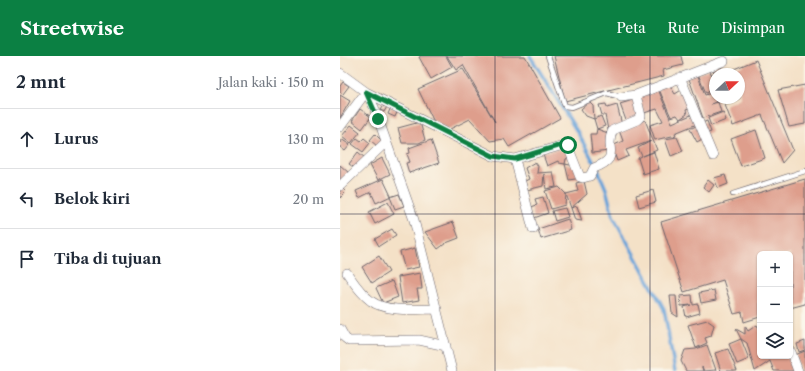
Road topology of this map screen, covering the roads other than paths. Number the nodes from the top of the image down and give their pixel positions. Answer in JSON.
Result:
{"nodes":[{"id":1,"x":548,"y":56,"type":"edge"},
{"id":2,"x":724,"y":61,"type":"dead end"},
{"id":3,"x":341,"y":76,"type":"edge"},
{"id":4,"x":680,"y":77,"type":"junction"},
{"id":5,"x":366,"y":92,"type":"junction"},
{"id":6,"x":636,"y":95,"type":"junction"},
{"id":7,"x":621,"y":97,"type":"joint"},
{"id":8,"x":340,"y":127,"type":"edge"},
{"id":9,"x":385,"y":143,"type":"junction"},
{"id":10,"x":713,"y":156,"type":"dead end"},
{"id":11,"x":515,"y":159,"type":"junction"},
{"id":12,"x":805,"y":171,"type":"edge"},
{"id":13,"x":340,"y":186,"type":"edge"},
{"id":14,"x":733,"y":194,"type":"dead end"},
{"id":15,"x":533,"y":229,"type":"dead end"},
{"id":16,"x":346,"y":273,"type":"dead end"},
{"id":17,"x":438,"y":309,"type":"junction"},
{"id":18,"x":340,"y":329,"type":"edge"},
{"id":19,"x":446,"y":346,"type":"junction"},
{"id":20,"x":793,"y":357,"type":"edge"},
{"id":21,"x":452,"y":371,"type":"edge"},
{"id":22,"x":798,"y":371,"type":"edge"}],
"edges":[{"from":1,"to":7,"type":"lane"},
{"from":2,"to":4,"type":"street"},
{"from":3,"to":5,"type":"street"},
{"from":4,"to":6,"type":"street"},
{"from":4,"to":10,"type":"street"},
{"from":5,"to":8,"type":"street"},
{"from":5,"to":9,"type":"street"},
{"from":5,"to":11,"type":"street"},
{"from":6,"to":7,"type":"street"},
{"from":6,"to":11,"type":"street"},
{"from":9,"to":13,"type":"street"},
{"from":9,"to":17,"type":"street"},
{"from":11,"to":15,"type":"street"},
{"from":12,"to":14,"type":"lane"},
{"from":16,"to":17,"type":"street"},
{"from":17,"to":19,"type":"street"},
{"from":18,"to":19,"type":"street"},
{"from":19,"to":21,"type":"street"},
{"from":20,"to":22,"type":"street"}]}
